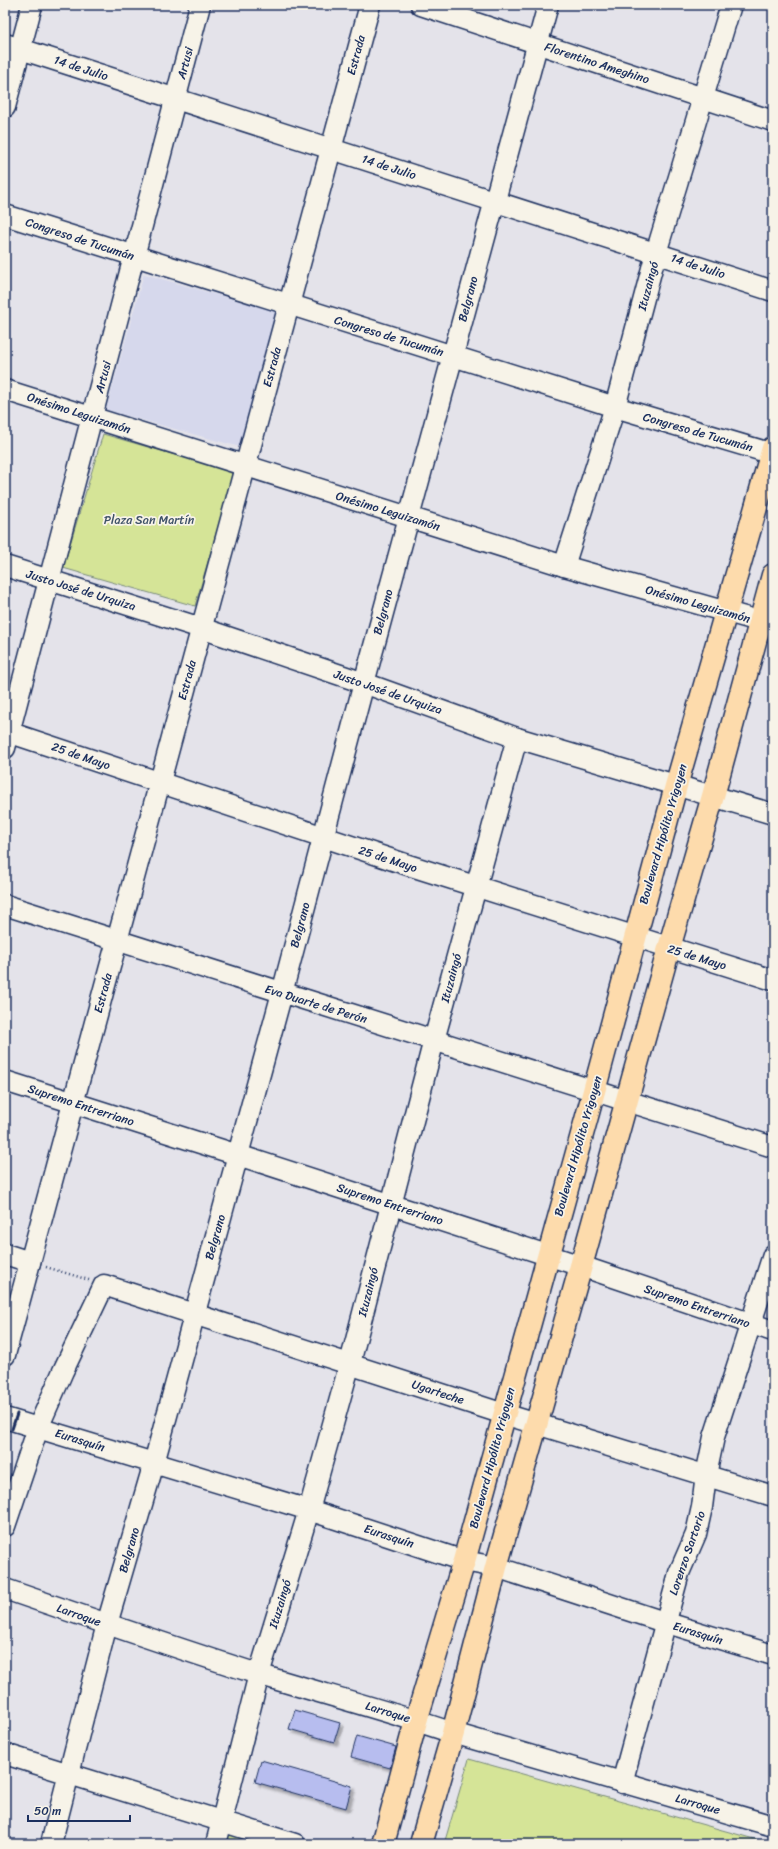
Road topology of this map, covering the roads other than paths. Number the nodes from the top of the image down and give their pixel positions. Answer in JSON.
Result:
{"nodes":[{"id":1,"x":32,"y":5,"type":"edge"},
{"id":2,"x":200,"y":5,"type":"edge"},
{"id":3,"x":370,"y":5,"type":"edge"},
{"id":4,"x":421,"y":5,"type":"edge"},
{"id":5,"x":548,"y":5,"type":"edge"},
{"id":6,"x":731,"y":5,"type":"edge"},
{"id":7,"x":538,"y":43,"type":"junction"},
{"id":8,"x":13,"y":46,"type":"edge"},
{"id":9,"x":704,"y":98,"type":"junction"},
{"id":10,"x":176,"y":99,"type":"junction"},
{"id":11,"x":5,"y":107,"type":"edge"},
{"id":12,"x":773,"y":121,"type":"edge"},
{"id":13,"x":331,"y":148,"type":"junction"},
{"id":14,"x":494,"y":201,"type":"junction"},
{"id":15,"x":5,"y":215,"type":"edge"},
{"id":16,"x":656,"y":253,"type":"junction"},
{"id":17,"x":134,"y":256,"type":"junction"},
{"id":18,"x":773,"y":291,"type":"edge"},
{"id":19,"x":289,"y":305,"type":"junction"},
{"id":20,"x":453,"y":356,"type":"junction"},
{"id":21,"x":5,"y":390,"type":"edge"},
{"id":22,"x":615,"y":407,"type":"junction"},
{"id":23,"x":92,"y":418,"type":"junction"},
{"id":24,"x":773,"y":452,"type":"edge"},
{"id":25,"x":245,"y":466,"type":"junction"},
{"id":26,"x":409,"y":517,"type":"junction"},
{"id":27,"x":5,"y":566,"type":"edge"},
{"id":28,"x":564,"y":566,"type":"junction"},
{"id":29,"x":773,"y":575,"type":"edge"},
{"id":30,"x":49,"y":580,"type":"junction"},
{"id":31,"x":727,"y":612,"type":"junction"},
{"id":32,"x":766,"y":624,"type":"edge"},
{"id":33,"x":201,"y":628,"type":"junction"},
{"id":34,"x":364,"y":683,"type":"junction"},
{"id":35,"x":6,"y":737,"type":"edge"},
{"id":36,"x":517,"y":738,"type":"junction"},
{"id":37,"x":160,"y":783,"type":"junction"},
{"id":38,"x":676,"y":786,"type":"junction"},
{"id":39,"x":714,"y":796,"type":"junction"},
{"id":40,"x":773,"y":814,"type":"edge"},
{"id":41,"x":323,"y":838,"type":"junction"},
{"id":42,"x":476,"y":887,"type":"junction"},
{"id":43,"x":5,"y":905,"type":"edge"},
{"id":44,"x":635,"y":938,"type":"junction"},
{"id":45,"x":117,"y":941,"type":"junction"},
{"id":46,"x":669,"y":948,"type":"junction"},
{"id":47,"x":773,"y":980,"type":"edge"},
{"id":48,"x":282,"y":993,"type":"junction"},
{"id":49,"x":434,"y":1040,"type":"junction"},
{"id":50,"x":5,"y":1081,"type":"edge"},
{"id":51,"x":594,"y":1091,"type":"junction"},
{"id":52,"x":627,"y":1101,"type":"junction"},
{"id":53,"x":73,"y":1103,"type":"junction"},
{"id":54,"x":773,"y":1147,"type":"edge"},
{"id":55,"x":238,"y":1155,"type":"junction"},
{"id":56,"x":391,"y":1204,"type":"junction"},
{"id":57,"x":5,"y":1254,"type":"edge"},
{"id":58,"x":773,"y":1255,"type":"edge"},
{"id":59,"x":547,"y":1256,"type":"junction"},
{"id":60,"x":30,"y":1262,"type":"junction"},
{"id":61,"x":581,"y":1266,"type":"junction"},
{"id":62,"x":194,"y":1312,"type":"junction"},
{"id":63,"x":752,"y":1324,"type":"junction"},
{"id":64,"x":773,"y":1331,"type":"edge"},
{"id":65,"x":5,"y":1355,"type":"edge"},
{"id":66,"x":350,"y":1363,"type":"junction"},
{"id":67,"x":504,"y":1414,"type":"junction"},
{"id":68,"x":5,"y":1418,"type":"edge"},
{"id":69,"x":537,"y":1424,"type":"junction"},
{"id":70,"x":38,"y":1428,"type":"junction"},
{"id":71,"x":154,"y":1463,"type":"junction"},
{"id":72,"x":706,"y":1476,"type":"junction"},
{"id":73,"x":773,"y":1496,"type":"edge"},
{"id":74,"x":309,"y":1510,"type":"junction"},
{"id":75,"x":5,"y":1526,"type":"edge"},
{"id":76,"x":464,"y":1561,"type":"junction"},
{"id":77,"x":496,"y":1567,"type":"junction"},
{"id":78,"x":5,"y":1589,"type":"edge"},
{"id":79,"x":664,"y":1622,"type":"junction"},
{"id":80,"x":107,"y":1624,"type":"junction"},
{"id":81,"x":773,"y":1655,"type":"edge"},
{"id":82,"x":259,"y":1674,"type":"junction"},
{"id":83,"x":416,"y":1720,"type":"junction"},
{"id":84,"x":453,"y":1733,"type":"junction"},
{"id":85,"x":5,"y":1754,"type":"edge"},
{"id":86,"x":70,"y":1774,"type":"junction"},
{"id":87,"x":622,"y":1783,"type":"junction"},
{"id":88,"x":222,"y":1821,"type":"junction"},
{"id":89,"x":773,"y":1826,"type":"edge"},
{"id":90,"x":51,"y":1844,"type":"edge"},
{"id":91,"x":216,"y":1844,"type":"edge"},
{"id":92,"x":295,"y":1844,"type":"edge"},
{"id":93,"x":383,"y":1844,"type":"edge"},
{"id":94,"x":420,"y":1844,"type":"edge"}],
"edges":[{"from":1,"to":8,"type":"street"},
{"from":2,"to":10,"type":"street","name":"Artusi"},
{"from":3,"to":13,"type":"street","name":"Estrada"},
{"from":4,"to":7,"type":"street","name":"Florentino Ameghino"},
{"from":5,"to":7,"type":"street","name":"Belgrano"},
{"from":6,"to":9,"type":"street","name":"Ituzaingó"},
{"from":7,"to":9,"type":"street","name":"Florentino Ameghino"},
{"from":7,"to":14,"type":"street","name":"Belgrano"},
{"from":8,"to":10,"type":"street","name":"14 de Julio"},
{"from":8,"to":11,"type":"street"},
{"from":9,"to":12,"type":"street","name":"Florentino Ameghino"},
{"from":9,"to":16,"type":"street","name":"Ituzaingó"},
{"from":10,"to":13,"type":"street","name":"14 de Julio"},
{"from":10,"to":17,"type":"street","name":"Artusi"},
{"from":13,"to":14,"type":"street","name":"14 de Julio"},
{"from":13,"to":19,"type":"street","name":"Estrada"},
{"from":14,"to":16,"type":"street","name":"14 de Julio"},
{"from":14,"to":20,"type":"street","name":"Belgrano"},
{"from":15,"to":17,"type":"street","name":"Congreso de Tucumán"},
{"from":16,"to":18,"type":"street","name":"14 de Julio"},
{"from":16,"to":22,"type":"street","name":"Ituzaingó"},
{"from":17,"to":19,"type":"street","name":"Congreso de Tucumán"},
{"from":17,"to":23,"type":"street","name":"Artusi"},
{"from":19,"to":20,"type":"street","name":"Congreso de Tucumán"},
{"from":19,"to":25,"type":"street","name":"Estrada"},
{"from":20,"to":22,"type":"street","name":"Congreso de Tucumán"},
{"from":20,"to":26,"type":"street","name":"Belgrano"},
{"from":21,"to":23,"type":"street","name":"Onésimo Leguizamón"},
{"from":22,"to":24,"type":"street","name":"Congreso de Tucumán"},
{"from":22,"to":28,"type":"street","name":"Ituzaingó"},
{"from":23,"to":25,"type":"street","name":"Onésimo Leguizamón"},
{"from":23,"to":30,"type":"street","name":"Artusi"},
{"from":24,"to":31,"type":"main road","name":"Boulevard Hipólito Yrigoyen"},
{"from":25,"to":26,"type":"street","name":"Onésimo Leguizamón"},
{"from":25,"to":33,"type":"street","name":"Estrada"},
{"from":26,"to":28,"type":"street","name":"Onésimo Leguizamón"},
{"from":26,"to":34,"type":"street","name":"Belgrano"},
{"from":27,"to":30,"type":"street","name":"Justo José de Urquiza"},
{"from":28,"to":31,"type":"street","name":"Onésimo Leguizamón"},
{"from":29,"to":32,"type":"main road"},
{"from":30,"to":33,"type":"street","name":"Justo José de Urquiza"},
{"from":30,"to":35,"type":"street","name":"Artusi"},
{"from":31,"to":32,"type":"street","name":"Onésimo Leguizamón"},
{"from":31,"to":38,"type":"main road","name":"Boulevard Hipólito Yrigoyen"},
{"from":32,"to":39,"type":"main road"},
{"from":33,"to":34,"type":"street","name":"Justo José de Urquiza"},
{"from":33,"to":37,"type":"street","name":"Estrada"},
{"from":34,"to":36,"type":"street","name":"Justo José de Urquiza"},
{"from":34,"to":41,"type":"street","name":"Belgrano"},
{"from":35,"to":37,"type":"street","name":"25 de Mayo"},
{"from":36,"to":38,"type":"street","name":"Justo José de Urquiza"},
{"from":36,"to":42,"type":"street","name":"Ituzaingó"},
{"from":37,"to":41,"type":"street","name":"25 de Mayo"},
{"from":37,"to":45,"type":"street","name":"Estrada"},
{"from":38,"to":39,"type":"street","name":"Justo José de Urquiza"},
{"from":38,"to":44,"type":"main road","name":"Boulevard Hipólito Yrigoyen"},
{"from":39,"to":40,"type":"street","name":"Justo José de Urquiza"},
{"from":39,"to":46,"type":"main road"},
{"from":41,"to":42,"type":"street","name":"25 de Mayo"},
{"from":41,"to":48,"type":"street","name":"Belgrano"},
{"from":42,"to":44,"type":"street","name":"25 de Mayo"},
{"from":42,"to":49,"type":"street","name":"Ituzaingó"},
{"from":43,"to":45,"type":"street","name":"Eva Duarte de Perón"},
{"from":44,"to":46,"type":"street","name":"25 de Mayo"},
{"from":44,"to":51,"type":"main road","name":"Boulevard Hipólito Yrigoyen"},
{"from":45,"to":48,"type":"street","name":"Eva Duarte de Perón"},
{"from":45,"to":53,"type":"street","name":"Estrada"},
{"from":46,"to":47,"type":"street","name":"25 de Mayo"},
{"from":46,"to":52,"type":"main road"},
{"from":48,"to":49,"type":"street","name":"Eva Duarte de Perón"},
{"from":48,"to":55,"type":"street","name":"Belgrano"},
{"from":49,"to":51,"type":"street","name":"Eva Duarte de Perón"},
{"from":49,"to":56,"type":"street","name":"Ituzaingó"},
{"from":50,"to":53,"type":"street","name":"Supremo Entrerriano"},
{"from":51,"to":52,"type":"street","name":"Eva Duarte de Perón"},
{"from":51,"to":59,"type":"main road","name":"Boulevard Hipólito Yrigoyen"},
{"from":52,"to":54,"type":"street","name":"Eva Duarte de Perón"},
{"from":52,"to":61,"type":"main road"},
{"from":53,"to":55,"type":"street","name":"Supremo Entrerriano"},
{"from":53,"to":60,"type":"street","name":"Estrada"},
{"from":55,"to":56,"type":"street","name":"Supremo Entrerriano"},
{"from":55,"to":62,"type":"street","name":"Belgrano"},
{"from":56,"to":59,"type":"street","name":"Supremo Entrerriano"},
{"from":56,"to":66,"type":"street","name":"Ituzaingó"},
{"from":57,"to":60,"type":"street"},
{"from":58,"to":63,"type":"street","name":"Lorenzo Sartorio"},
{"from":59,"to":61,"type":"street","name":"Supremo Entrerriano"},
{"from":59,"to":67,"type":"main road","name":"Boulevard Hipólito Yrigoyen"},
{"from":60,"to":65,"type":"street","name":"Estrada"},
{"from":61,"to":63,"type":"street","name":"Supremo Entrerriano"},
{"from":61,"to":69,"type":"main road"},
{"from":62,"to":66,"type":"street","name":"Ugarteche"},
{"from":62,"to":70,"type":"street","name":"Ugarteche"},
{"from":62,"to":71,"type":"street","name":"Belgrano"},
{"from":63,"to":64,"type":"street","name":"Supremo Entrerriano"},
{"from":63,"to":72,"type":"street","name":"Lorenzo Sartorio"},
{"from":66,"to":67,"type":"street","name":"Ugarteche"},
{"from":66,"to":74,"type":"street","name":"Ituzaingó"},
{"from":67,"to":69,"type":"street","name":"Ugarteche"},
{"from":67,"to":76,"type":"main road","name":"Boulevard Hipólito Yrigoyen"},
{"from":68,"to":70,"type":"street","name":"Eurasquín"},
{"from":69,"to":72,"type":"street","name":"Ugarteche"},
{"from":69,"to":77,"type":"main road"},
{"from":70,"to":71,"type":"street","name":"Eurasquín"},
{"from":70,"to":75,"type":"street"},
{"from":71,"to":74,"type":"street","name":"Eurasquín"},
{"from":71,"to":80,"type":"street","name":"Belgrano"},
{"from":72,"to":73,"type":"street","name":"Ugarteche"},
{"from":72,"to":79,"type":"street","name":"Lorenzo Sartorio"},
{"from":74,"to":76,"type":"street","name":"Eurasquín"},
{"from":74,"to":82,"type":"street","name":"Ituzaingó"},
{"from":76,"to":77,"type":"street","name":"Eurasquín"},
{"from":76,"to":83,"type":"main road","name":"Boulevard Hipólito Yrigoyen"},
{"from":77,"to":79,"type":"street","name":"Eurasquín"},
{"from":77,"to":84,"type":"main road"},
{"from":78,"to":80,"type":"street","name":"Larroque"},
{"from":79,"to":81,"type":"street","name":"Eurasquín"},
{"from":79,"to":87,"type":"street","name":"Lorenzo Sartorio"},
{"from":80,"to":82,"type":"street","name":"Larroque"},
{"from":80,"to":86,"type":"street","name":"Belgrano"},
{"from":82,"to":83,"type":"street","name":"Larroque"},
{"from":82,"to":88,"type":"street","name":"Ituzaingó"},
{"from":83,"to":84,"type":"street","name":"Larroque"},
{"from":83,"to":93,"type":"main road","name":"Boulevard Hipólito Yrigoyen"},
{"from":84,"to":87,"type":"street","name":"Larroque"},
{"from":84,"to":94,"type":"main road"},
{"from":85,"to":86,"type":"street"},
{"from":86,"to":88,"type":"street"},
{"from":86,"to":90,"type":"street","name":"Belgrano"},
{"from":87,"to":89,"type":"street","name":"Larroque"},
{"from":88,"to":91,"type":"street","name":"Ituzaingó"},
{"from":88,"to":92,"type":"street"}]}
